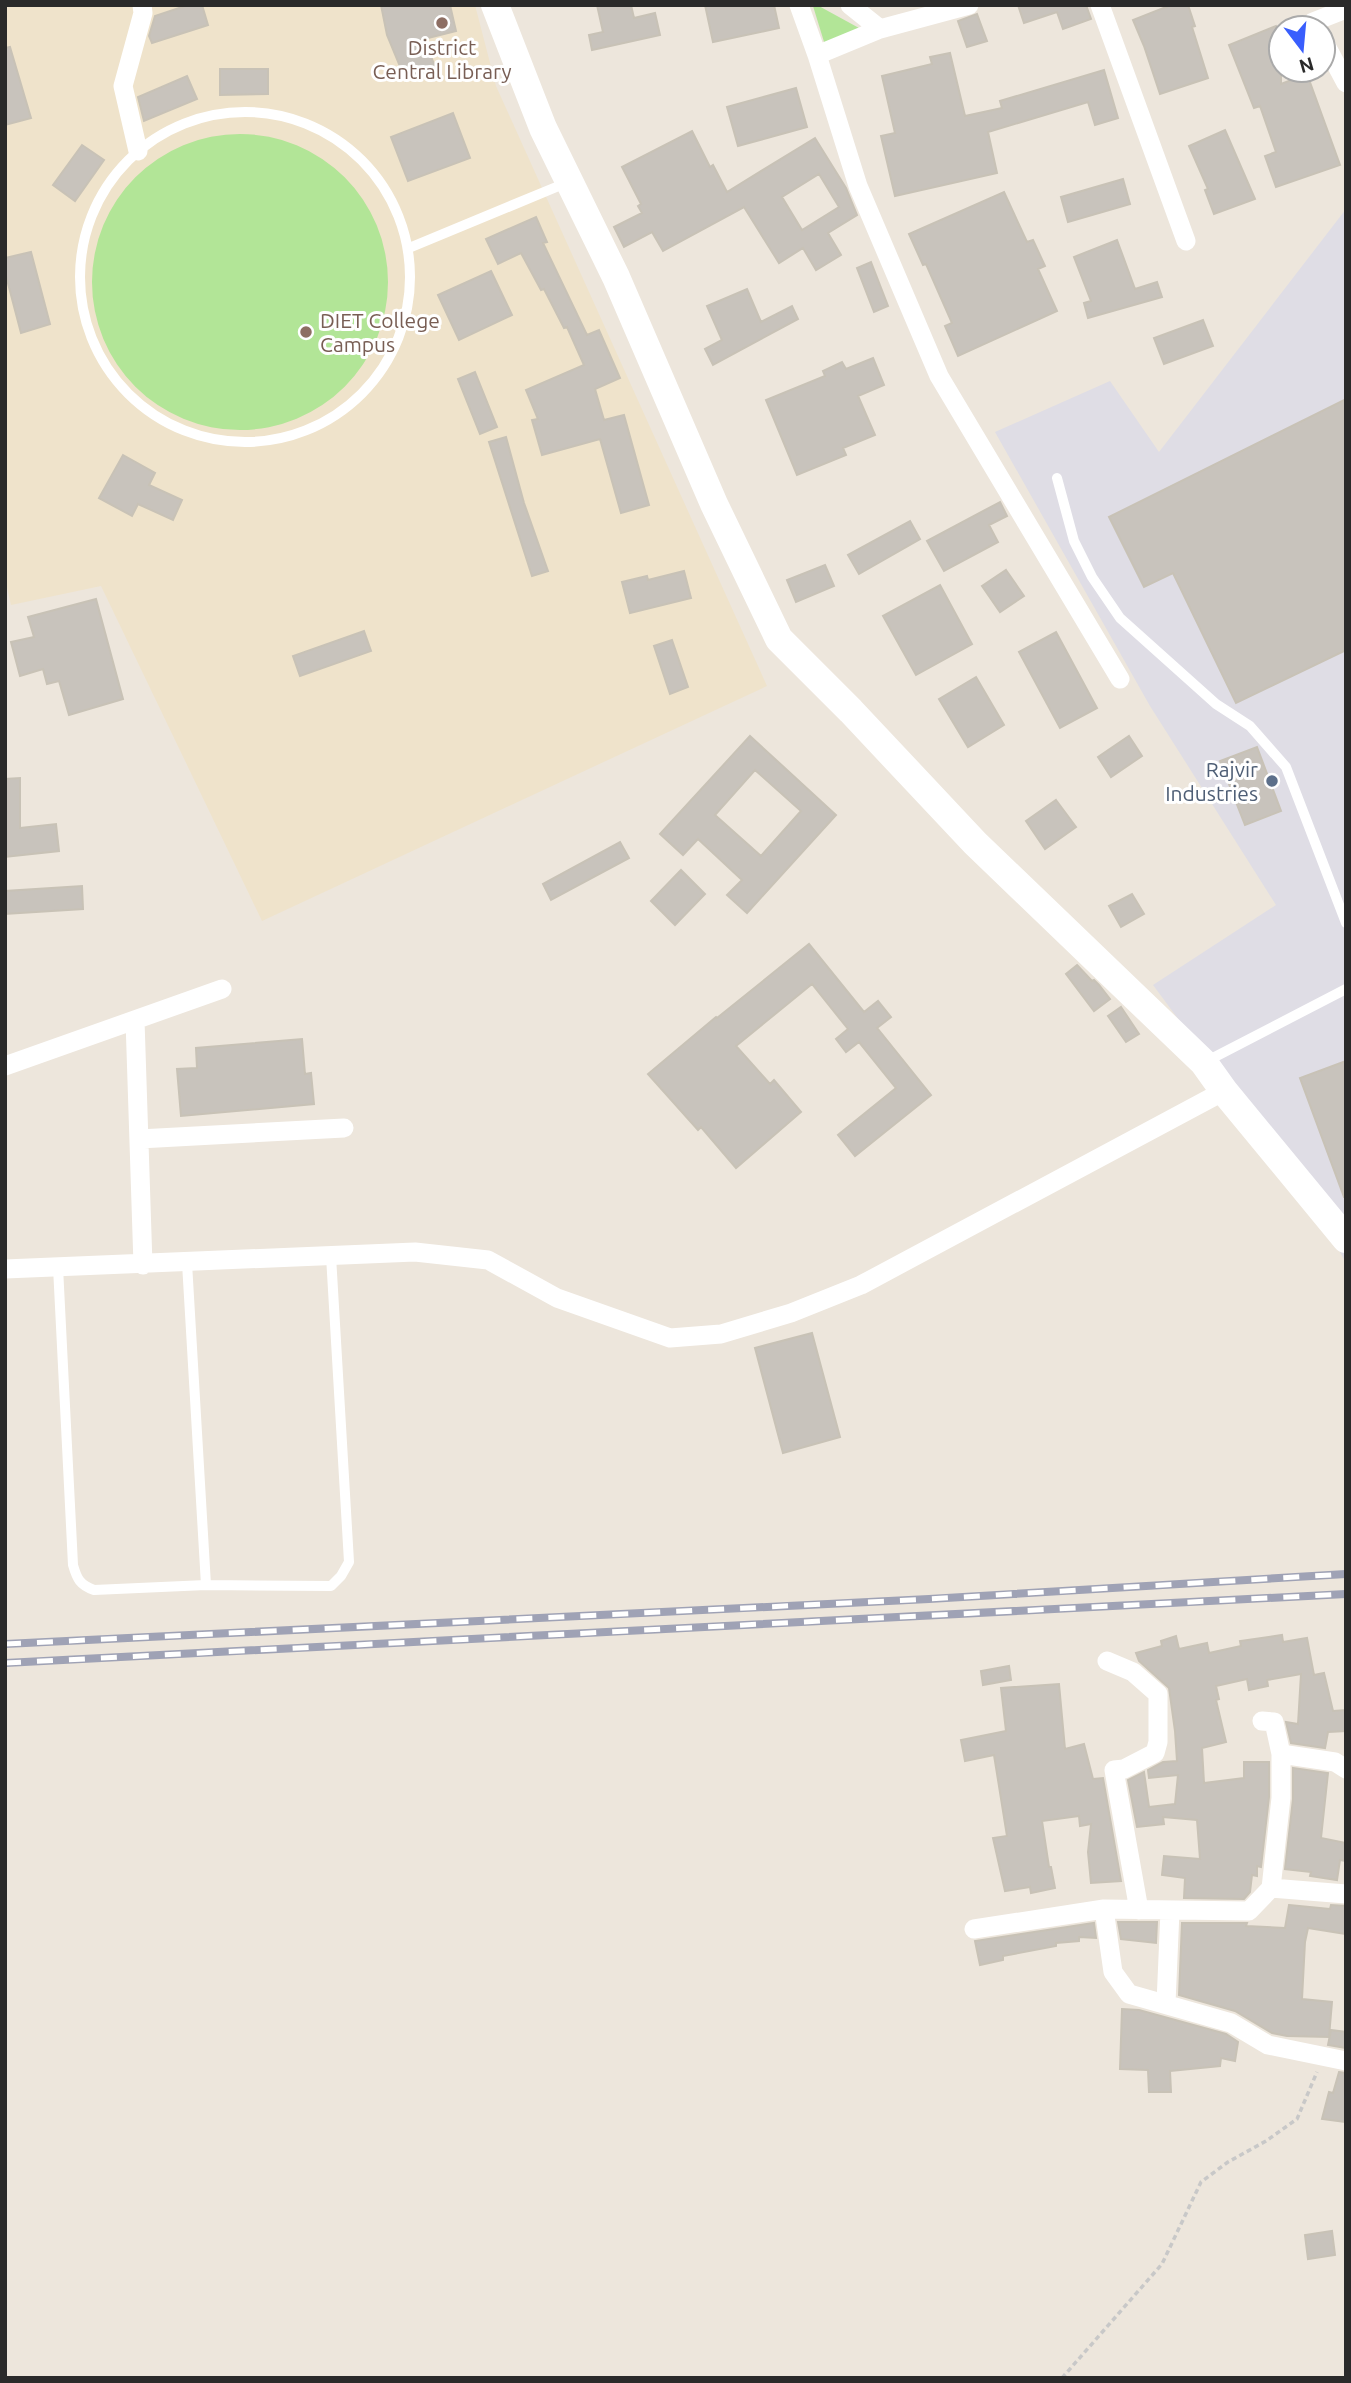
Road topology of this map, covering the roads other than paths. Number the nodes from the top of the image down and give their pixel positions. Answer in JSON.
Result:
{"nodes":[{"id":1,"x":142,"y":5,"type":"edge"},
{"id":2,"x":496,"y":5,"type":"edge"},
{"id":3,"x":799,"y":5,"type":"edge"},
{"id":4,"x":850,"y":5,"type":"edge"},
{"id":5,"x":969,"y":5,"type":"edge"},
{"id":6,"x":1100,"y":5,"type":"edge"},
{"id":7,"x":1346,"y":9,"type":"edge"},
{"id":8,"x":1327,"y":14,"type":"edge"},
{"id":9,"x":880,"y":29,"type":"junction"},
{"id":10,"x":817,"y":55,"type":"junction"},
{"id":11,"x":1337,"y":66,"type":"edge"},
{"id":12,"x":1346,"y":83,"type":"edge"},
{"id":13,"x":138,"y":150,"type":"junction"},
{"id":14,"x":570,"y":182,"type":"junction"},
{"id":15,"x":1186,"y":241,"type":"dead end"},
{"id":16,"x":409,"y":248,"type":"junction"},
{"id":17,"x":1057,"y":478,"type":"dead end"},
{"id":18,"x":1120,"y":680,"type":"dead end"},
{"id":19,"x":1346,"y":923,"type":"edge"},
{"id":20,"x":222,"y":989,"type":"dead end"},
{"id":21,"x":1346,"y":989,"type":"edge"},
{"id":22,"x":135,"y":1020,"type":"junction"},
{"id":23,"x":1204,"y":1063,"type":"junction"},
{"id":24,"x":5,"y":1066,"type":"edge"},
{"id":25,"x":1224,"y":1091,"type":"junction"},
{"id":26,"x":344,"y":1128,"type":"dead end"},
{"id":27,"x":139,"y":1139,"type":"junction"},
{"id":28,"x":1346,"y":1239,"type":"edge"},
{"id":29,"x":331,"y":1256,"type":"junction"},
{"id":30,"x":187,"y":1263,"type":"junction"},
{"id":31,"x":143,"y":1265,"type":"junction"},
{"id":32,"x":58,"y":1267,"type":"junction"},
{"id":33,"x":5,"y":1269,"type":"edge"},
{"id":34,"x":206,"y":1585,"type":"junction"},
{"id":35,"x":1107,"y":1661,"type":"dead end"},
{"id":36,"x":1262,"y":1721,"type":"dead end"},
{"id":37,"x":1281,"y":1754,"type":"junction"},
{"id":38,"x":1346,"y":1769,"type":"edge"},
{"id":39,"x":1271,"y":1888,"type":"junction"},
{"id":40,"x":1346,"y":1894,"type":"edge"},
{"id":41,"x":1104,"y":1909,"type":"junction"},
{"id":42,"x":1139,"y":1910,"type":"junction"},
{"id":43,"x":1170,"y":1911,"type":"junction"},
{"id":44,"x":974,"y":1929,"type":"dead end"},
{"id":45,"x":1166,"y":2003,"type":"junction"},
{"id":46,"x":1346,"y":2061,"type":"edge"}],
"edges":[{"from":1,"to":13,"type":"street"},
{"from":2,"to":14,"type":"street"},
{"from":3,"to":10,"type":"street"},
{"from":4,"to":9,"type":"street"},
{"from":5,"to":9,"type":"street"},
{"from":6,"to":15,"type":"street"},
{"from":7,"to":8,"type":"street"},
{"from":9,"to":10,"type":"street"},
{"from":10,"to":18,"type":"street"},
{"from":11,"to":12,"type":"street"},
{"from":13,"to":16,"type":"lane"},
{"from":13,"to":16,"type":"lane"},
{"from":14,"to":16,"type":"lane"},
{"from":14,"to":23,"type":"street"},
{"from":17,"to":19,"type":"lane"},
{"from":20,"to":22,"type":"street"},
{"from":21,"to":23,"type":"lane"},
{"from":22,"to":24,"type":"street"},
{"from":22,"to":27,"type":"street"},
{"from":23,"to":25,"type":"street"},
{"from":25,"to":28,"type":"street"},
{"from":25,"to":29,"type":"street"},
{"from":26,"to":27,"type":"street"},
{"from":27,"to":31,"type":"street"},
{"from":29,"to":30,"type":"street"},
{"from":29,"to":34,"type":"lane"},
{"from":30,"to":31,"type":"street"},
{"from":30,"to":34,"type":"lane"},
{"from":31,"to":32,"type":"street"},
{"from":32,"to":33,"type":"street"},
{"from":32,"to":34,"type":"lane"},
{"from":35,"to":42,"type":"street"},
{"from":36,"to":37,"type":"street"},
{"from":37,"to":38,"type":"street"},
{"from":37,"to":39,"type":"street"},
{"from":39,"to":40,"type":"street"},
{"from":39,"to":43,"type":"street"},
{"from":41,"to":42,"type":"street"},
{"from":41,"to":44,"type":"street"},
{"from":41,"to":45,"type":"street"},
{"from":42,"to":43,"type":"street"},
{"from":43,"to":45,"type":"street"},
{"from":45,"to":46,"type":"street"}]}
